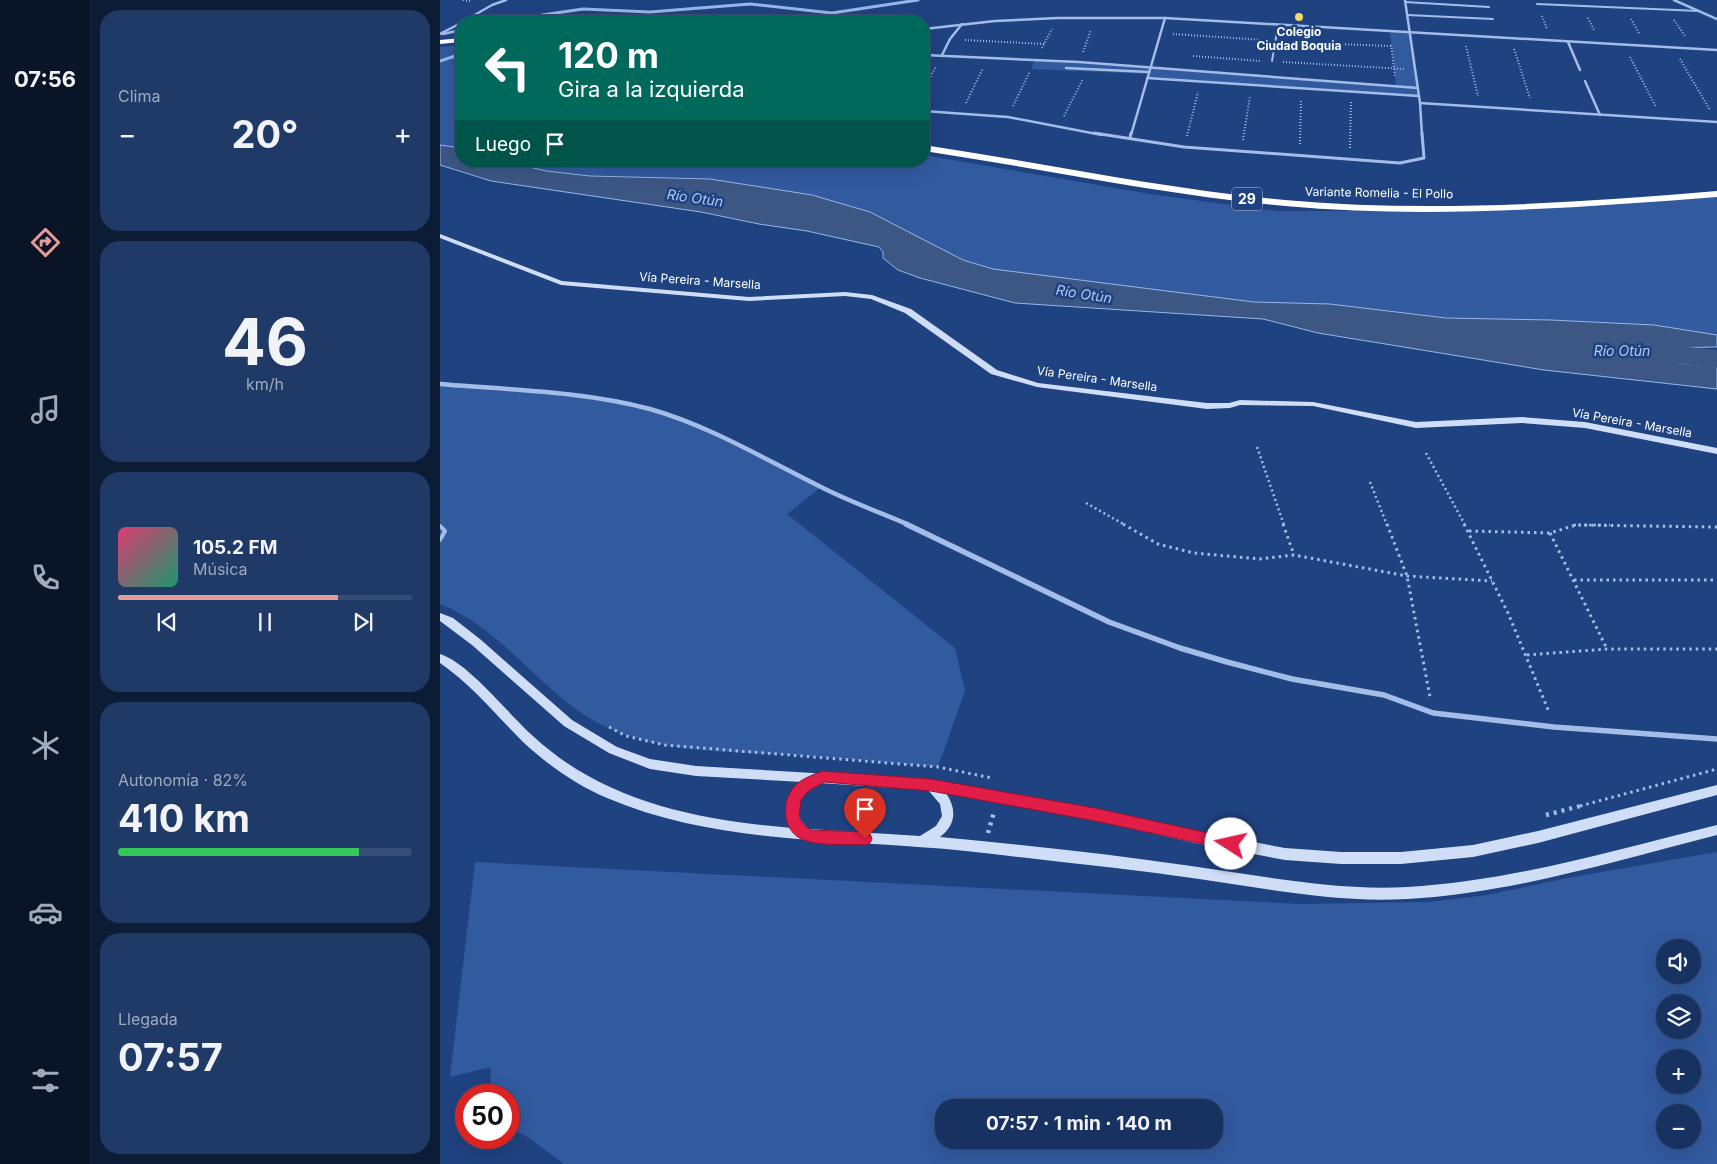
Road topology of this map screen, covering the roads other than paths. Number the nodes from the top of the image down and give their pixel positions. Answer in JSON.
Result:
{"nodes":[{"id":1,"x":506,"y":0,"type":"edge"},
{"id":2,"x":1560,"y":0,"type":"edge"},
{"id":3,"x":1674,"y":0,"type":"edge"},
{"id":4,"x":1405,"y":1,"type":"edge"},
{"id":5,"x":1537,"y":4,"type":"dead end"},
{"id":6,"x":1563,"y":5,"type":"junction"},
{"id":7,"x":1489,"y":7,"type":"dead end"},
{"id":8,"x":1699,"y":11,"type":"junction"},
{"id":9,"x":475,"y":15,"type":"edge"},
{"id":10,"x":1407,"y":15,"type":"junction"},
{"id":11,"x":1165,"y":18,"type":"junction"},
{"id":12,"x":1493,"y":19,"type":"dead end"},
{"id":13,"x":1717,"y":19,"type":"edge"},
{"id":14,"x":963,"y":24,"type":"junction"},
{"id":15,"x":455,"y":26,"type":"edge"},
{"id":16,"x":1278,"y":26,"type":"junction"},
{"id":17,"x":930,"y":28,"type":"edge"},
{"id":18,"x":455,"y":31,"type":"edge"},
{"id":19,"x":1410,"y":33,"type":"junction"},
{"id":20,"x":440,"y":34,"type":"edge"},
{"id":21,"x":455,"y":41,"type":"edge"},
{"id":22,"x":440,"y":42,"type":"edge"},
{"id":23,"x":1568,"y":42,"type":"junction"},
{"id":24,"x":1717,"y":50,"type":"edge"},
{"id":25,"x":942,"y":55,"type":"junction"},
{"id":26,"x":930,"y":56,"type":"edge"},
{"id":27,"x":1272,"y":61,"type":"dead end"},
{"id":28,"x":1150,"y":67,"type":"junction"},
{"id":29,"x":1066,"y":68,"type":"dead end"},
{"id":30,"x":1580,"y":70,"type":"dead end"},
{"id":31,"x":1149,"y":72,"type":"junction"},
{"id":32,"x":1147,"y":78,"type":"junction"},
{"id":33,"x":1585,"y":82,"type":"dead end"},
{"id":34,"x":1418,"y":88,"type":"junction"},
{"id":35,"x":1419,"y":96,"type":"junction"},
{"id":36,"x":1420,"y":103,"type":"junction"},
{"id":37,"x":930,"y":111,"type":"edge"},
{"id":38,"x":1600,"y":115,"type":"junction"},
{"id":39,"x":1717,"y":122,"type":"edge"},
{"id":40,"x":1130,"y":138,"type":"junction"},
{"id":41,"x":930,"y":149,"type":"edge"},
{"id":42,"x":1717,"y":194,"type":"edge"},
{"id":43,"x":440,"y":236,"type":"edge"},
{"id":44,"x":440,"y":384,"type":"edge"},
{"id":45,"x":1717,"y":451,"type":"edge"},
{"id":46,"x":440,"y":526,"type":"edge"},
{"id":47,"x":440,"y":540,"type":"edge"},
{"id":48,"x":440,"y":617,"type":"edge"},
{"id":49,"x":440,"y":658,"type":"edge"},
{"id":50,"x":1717,"y":739,"type":"edge"},
{"id":51,"x":822,"y":777,"type":"junction"},
{"id":52,"x":931,"y":785,"type":"junction"},
{"id":53,"x":1717,"y":790,"type":"edge"},
{"id":54,"x":1717,"y":830,"type":"edge"},
{"id":55,"x":808,"y":836,"type":"junction"},
{"id":56,"x":921,"y":841,"type":"junction"}],
"edges":[{"from":1,"to":9,"type":"street"},
{"from":2,"to":6,"type":"lane"},
{"from":3,"to":8,"type":"street"},
{"from":4,"to":7,"type":"lane"},
{"from":4,"to":10,"type":"street"},
{"from":5,"to":6,"type":"lane"},
{"from":6,"to":8,"type":"lane"},
{"from":8,"to":13,"type":"street"},
{"from":10,"to":12,"type":"lane"},
{"from":10,"to":19,"type":"street"},
{"from":11,"to":14,"type":"street"},
{"from":11,"to":16,"type":"street"},
{"from":11,"to":28,"type":"street"},
{"from":14,"to":17,"type":"street"},
{"from":14,"to":25,"type":"street"},
{"from":15,"to":20,"type":"street"},
{"from":16,"to":19,"type":"street"},
{"from":16,"to":27,"type":"lane"},
{"from":18,"to":20,"type":"street"},
{"from":19,"to":23,"type":"street"},
{"from":19,"to":34,"type":"street"},
{"from":21,"to":22,"type":"highway"},
{"from":23,"to":24,"type":"street"},
{"from":23,"to":30,"type":"street"},
{"from":25,"to":26,"type":"street"},
{"from":25,"to":28,"type":"street"},
{"from":28,"to":31,"type":"street"},
{"from":28,"to":34,"type":"street"},
{"from":29,"to":31,"type":"street"},
{"from":31,"to":32,"type":"street"},
{"from":32,"to":35,"type":"street"},
{"from":32,"to":40,"type":"street"},
{"from":33,"to":38,"type":"street"},
{"from":34,"to":35,"type":"street"},
{"from":35,"to":36,"type":"street"},
{"from":36,"to":38,"type":"street"},
{"from":36,"to":40,"type":"street"},
{"from":37,"to":40,"type":"street"},
{"from":38,"to":39,"type":"street"},
{"from":41,"to":42,"type":"highway","name":"Variante Romelia - El Pollo","number":"29"},
{"from":43,"to":45,"type":"main road","name":"Vía Pereira - Marsella"},
{"from":44,"to":50,"type":"street"},
{"from":46,"to":47,"type":"lane"},
{"from":48,"to":51,"type":"main road"},
{"from":49,"to":55,"type":"main road"},
{"from":51,"to":52,"type":"main road"},
{"from":51,"to":55,"type":"main road"},
{"from":52,"to":53,"type":"main road"},
{"from":52,"to":56,"type":"main road"},
{"from":54,"to":56,"type":"main road"},
{"from":55,"to":56,"type":"main road"}]}
